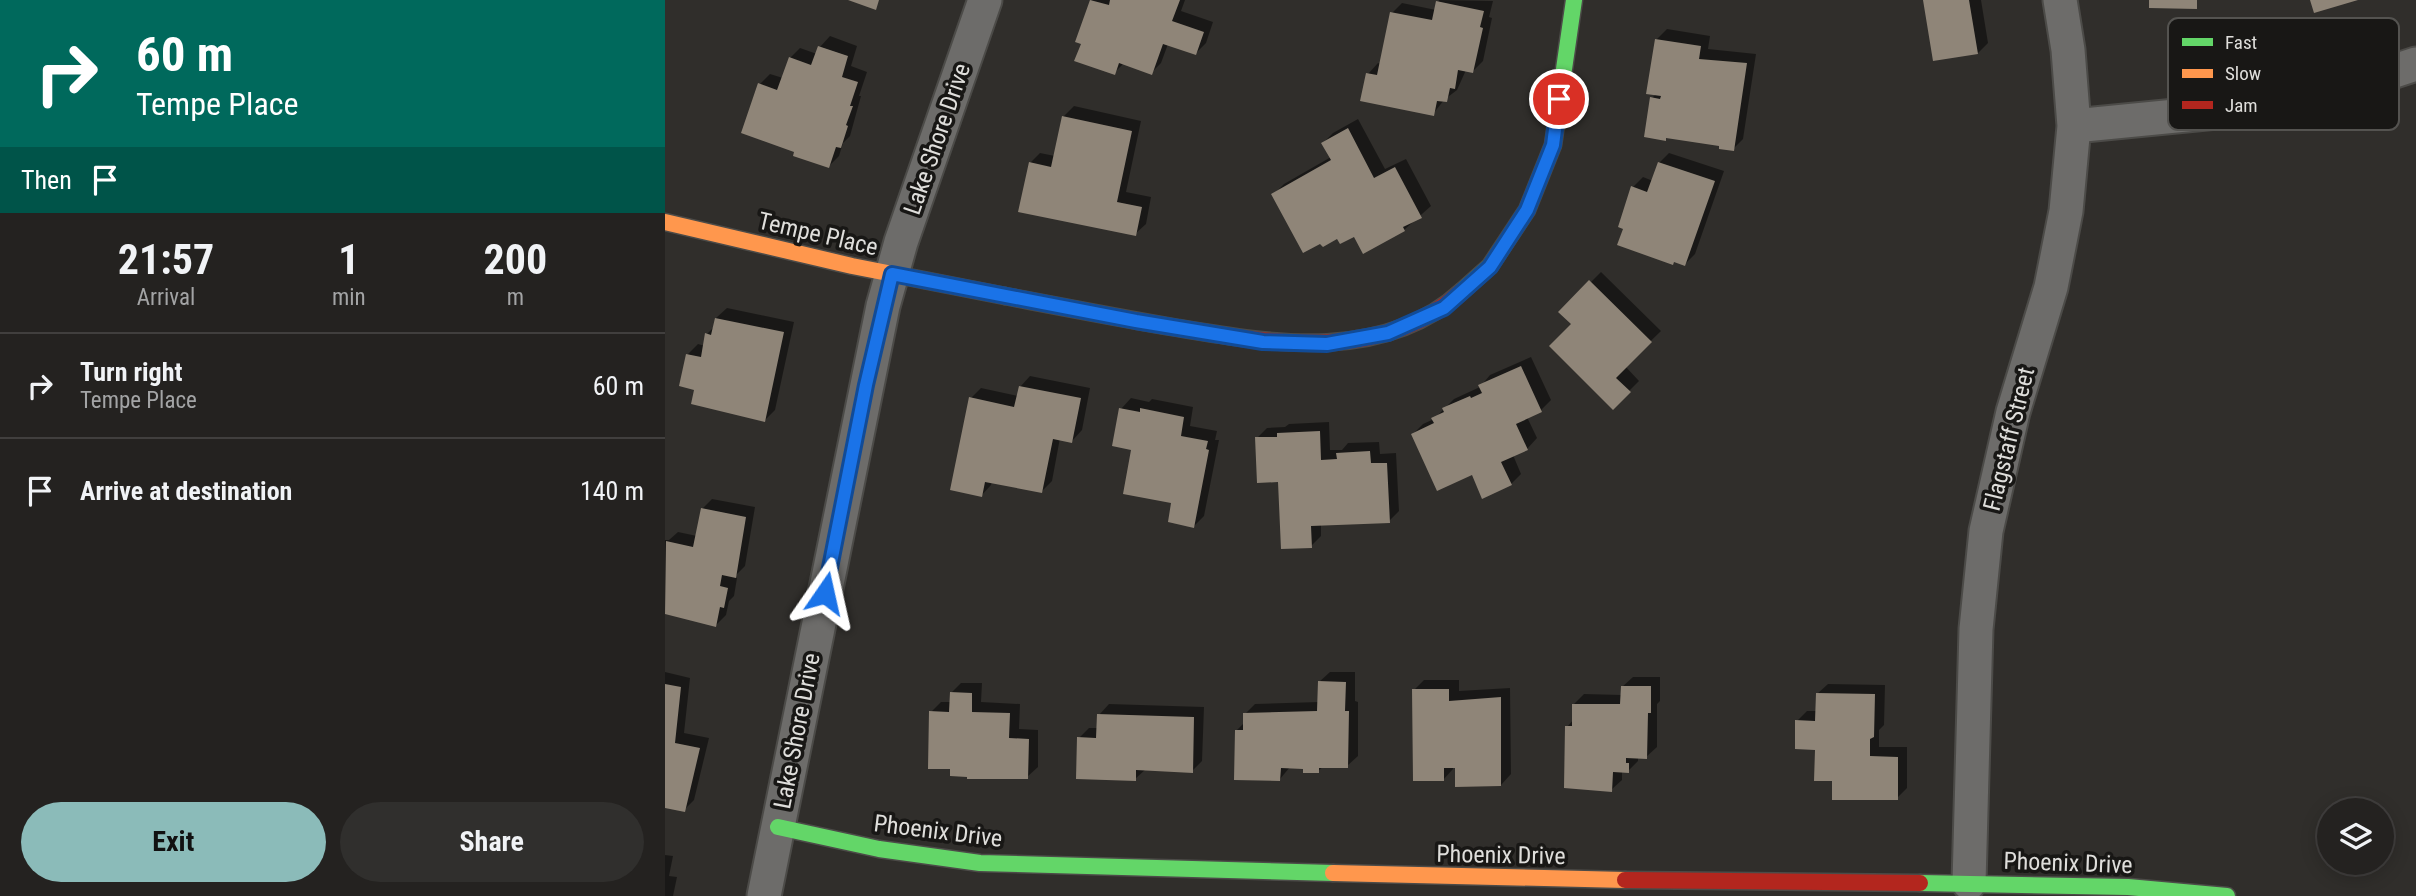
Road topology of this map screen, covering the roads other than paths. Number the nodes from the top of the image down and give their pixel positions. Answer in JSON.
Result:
{"nodes":[{"id":1,"x":985,"y":0,"type":"edge"},
{"id":2,"x":1574,"y":0,"type":"edge"},
{"id":3,"x":2060,"y":0,"type":"edge"},
{"id":4,"x":2416,"y":64,"type":"edge"},
{"id":5,"x":2399,"y":70,"type":"edge"},
{"id":6,"x":2168,"y":117,"type":"edge"},
{"id":7,"x":2074,"y":126,"type":"junction"},
{"id":8,"x":665,"y":222,"type":"edge"},
{"id":9,"x":892,"y":274,"type":"junction"},
{"id":10,"x":778,"y":827,"type":"junction"},
{"id":11,"x":1969,"y":883,"type":"junction"},
{"id":12,"x":1531,"y":888,"type":"edge"},
{"id":13,"x":764,"y":896,"type":"edge"},
{"id":14,"x":2227,"y":896,"type":"edge"}],
"edges":[{"from":1,"to":9,"type":"street","name":"Lake Shore Drive"},
{"from":2,"to":9,"type":"street","name":"Tempe Place"},
{"from":3,"to":7,"type":"street","name":"Flagstaff Street"},
{"from":4,"to":5,"type":"street"},
{"from":6,"to":7,"type":"street"},
{"from":7,"to":11,"type":"street","name":"Flagstaff Street"},
{"from":8,"to":9,"type":"street","name":"Tempe Place"},
{"from":9,"to":10,"type":"street","name":"Lake Shore Drive"},
{"from":10,"to":12,"type":"street","name":"Phoenix Drive"},
{"from":10,"to":13,"type":"street","name":"Lake Shore Drive"},
{"from":11,"to":12,"type":"street","name":"Phoenix Drive"},
{"from":11,"to":14,"type":"street","name":"Phoenix Drive"}]}
